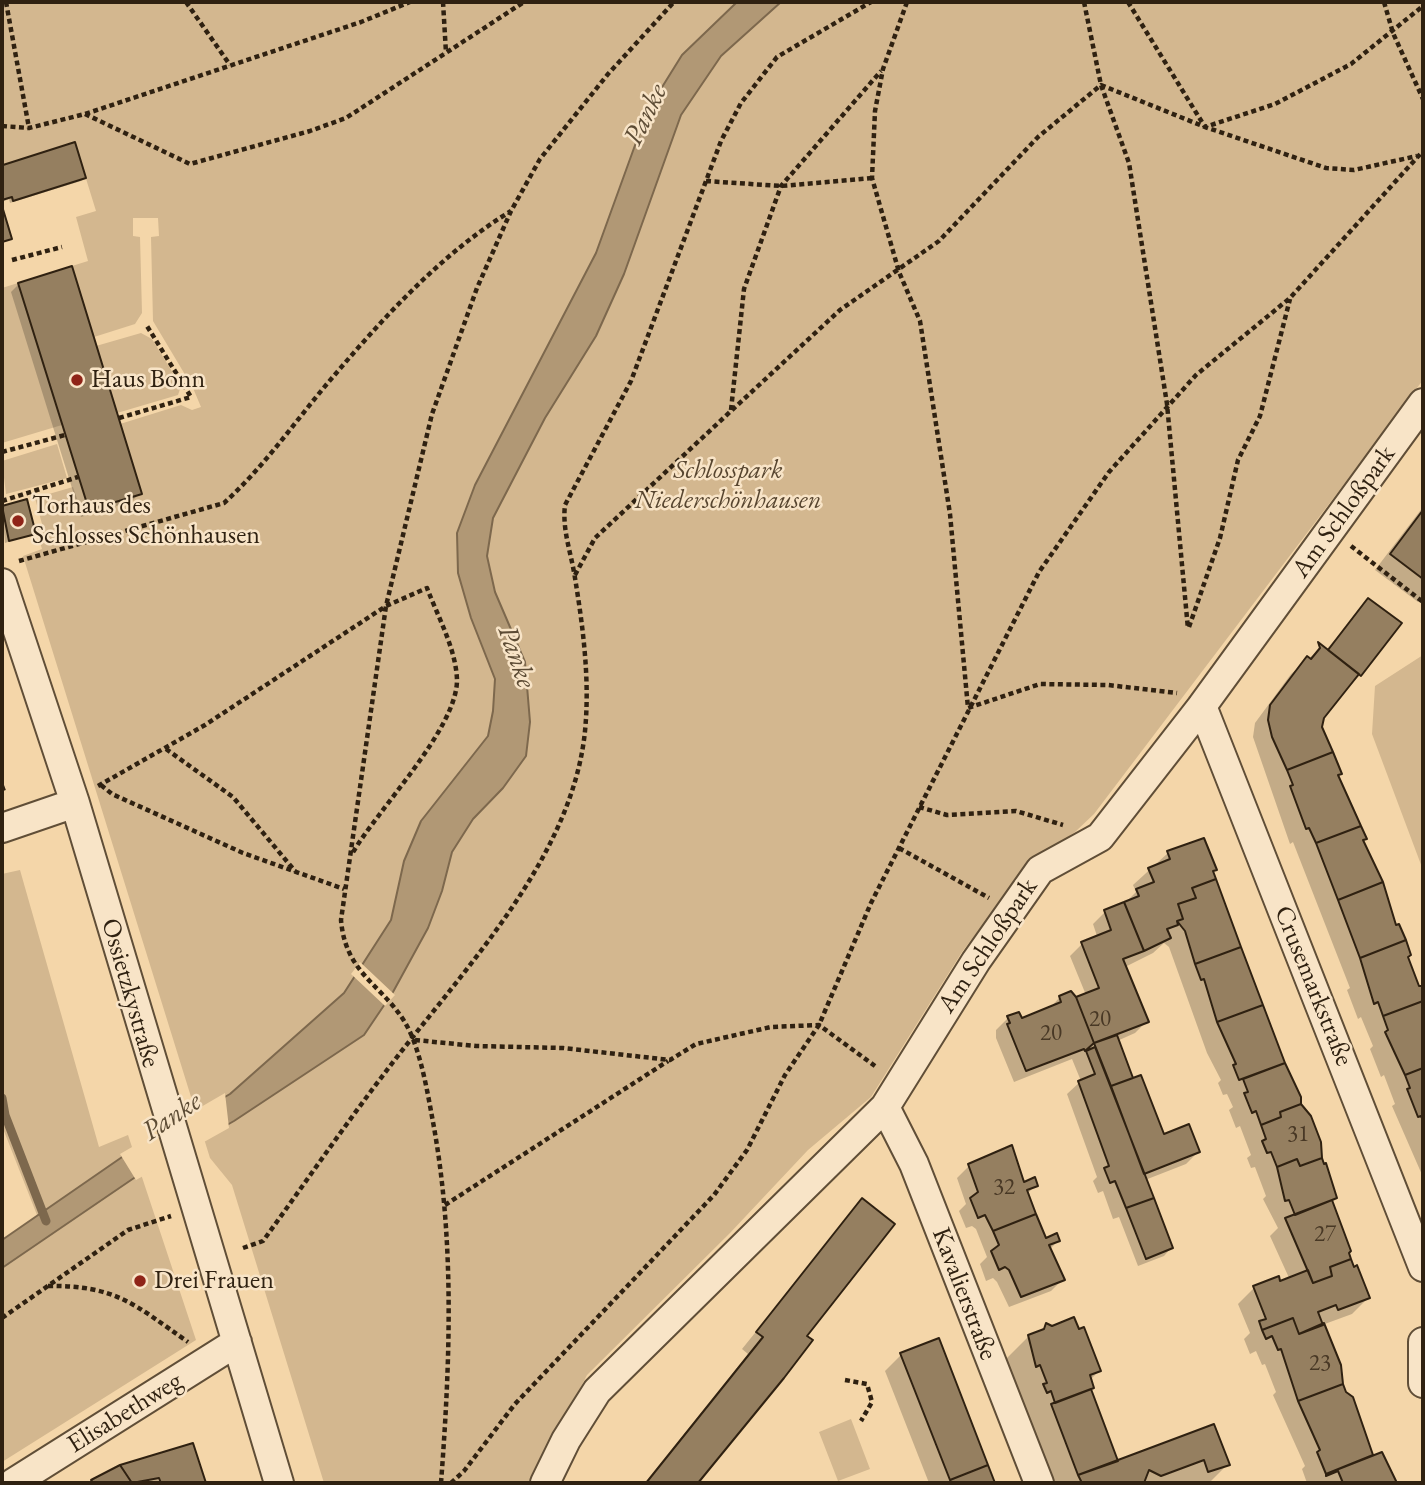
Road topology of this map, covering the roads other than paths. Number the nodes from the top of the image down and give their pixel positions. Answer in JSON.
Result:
{"nodes":[{"id":1,"x":1423,"y":403,"type":"edge"},
{"id":2,"x":5,"y":574,"type":"edge"},
{"id":3,"x":1194,"y":695,"type":"junction"},
{"id":4,"x":75,"y":803,"type":"junction"},
{"id":5,"x":2,"y":828,"type":"edge"},
{"id":6,"x":885,"y":1107,"type":"junction"},
{"id":7,"x":1423,"y":1267,"type":"edge"},
{"id":8,"x":237,"y":1342,"type":"junction"},
{"id":9,"x":1423,"y":1342,"type":"edge"},
{"id":10,"x":1423,"y":1383,"type":"edge"},
{"id":11,"x":13,"y":1483,"type":"edge"},
{"id":12,"x":279,"y":1483,"type":"edge"},
{"id":13,"x":545,"y":1483,"type":"edge"},
{"id":14,"x":1039,"y":1483,"type":"edge"}],
"edges":[{"from":1,"to":3,"type":"street","name":"Am Schloßpark"},
{"from":2,"to":4,"type":"street","name":"Ossietzkystraße"},
{"from":3,"to":6,"type":"street","name":"Am Schloßpark"},
{"from":3,"to":7,"type":"street","name":"Crusemarkstraße"},
{"from":4,"to":5,"type":"street"},
{"from":4,"to":8,"type":"street","name":"Ossietzkystraße"},
{"from":6,"to":13,"type":"street","name":"Am Schloßpark"},
{"from":6,"to":14,"type":"street","name":"Kavalierstraße"},
{"from":8,"to":11,"type":"street","name":"Elisabethweg"},
{"from":8,"to":12,"type":"street","name":"Ossietzkystraße"},
{"from":9,"to":10,"type":"street"}]}
